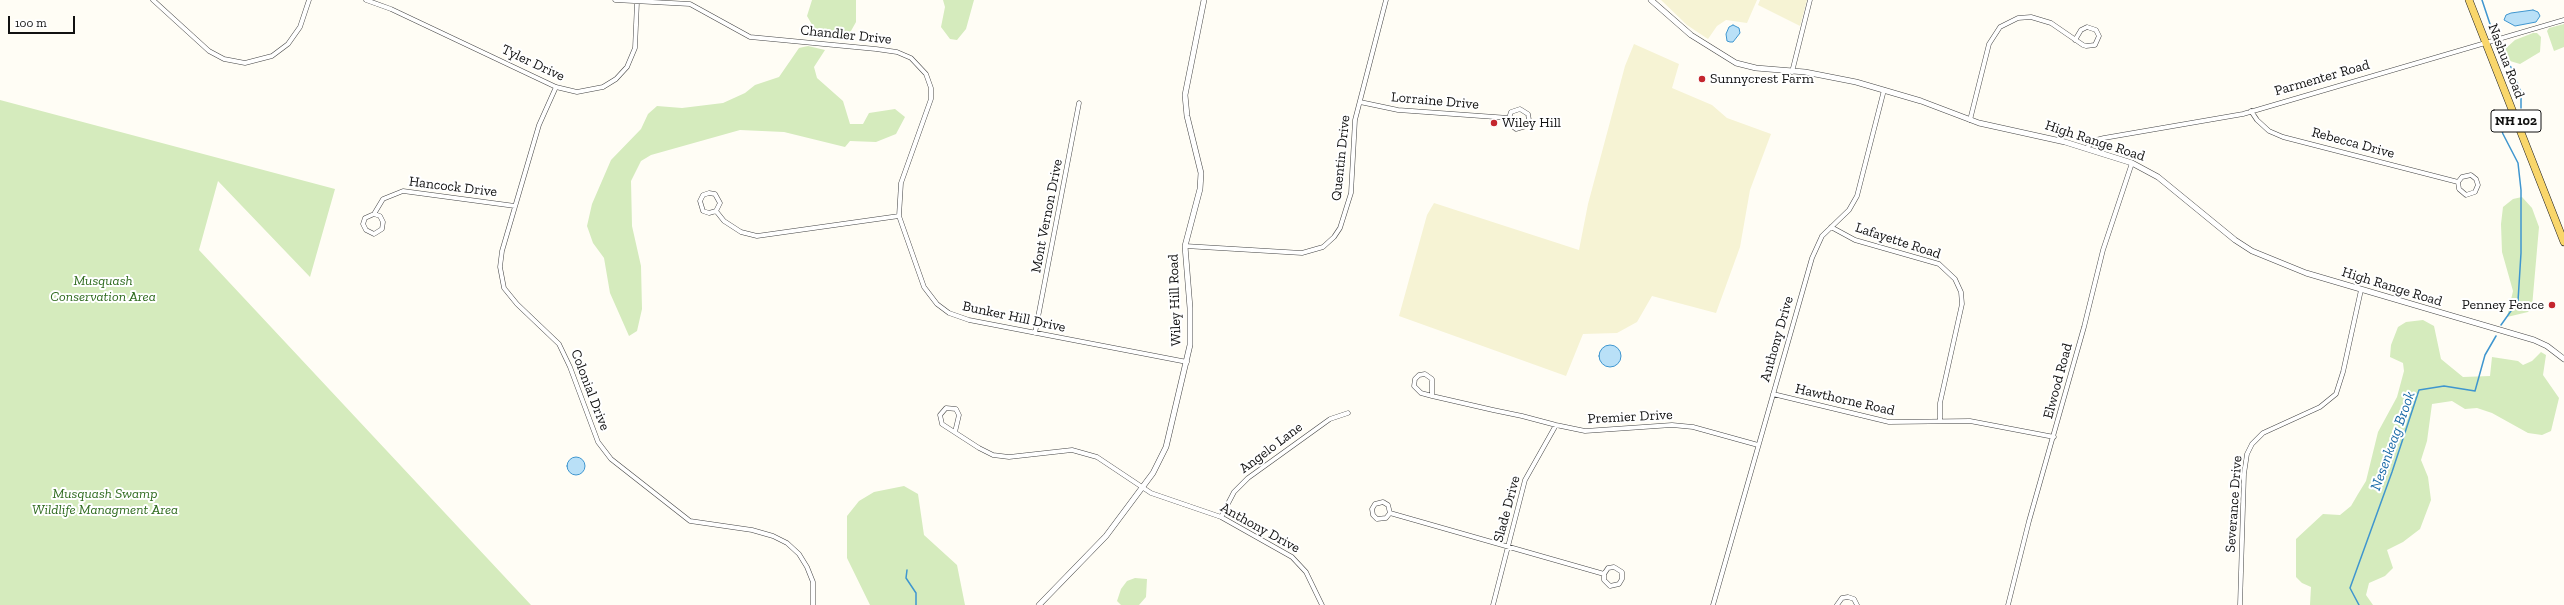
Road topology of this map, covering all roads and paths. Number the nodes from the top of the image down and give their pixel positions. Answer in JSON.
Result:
{"nodes":[{"id":1,"x":152,"y":0,"type":"edge"},
{"id":2,"x":309,"y":0,"type":"edge"},
{"id":3,"x":366,"y":0,"type":"edge"},
{"id":4,"x":615,"y":0,"type":"edge"},
{"id":5,"x":1204,"y":0,"type":"edge"},
{"id":6,"x":1386,"y":0,"type":"edge"},
{"id":7,"x":1651,"y":0,"type":"edge"},
{"id":8,"x":1810,"y":0,"type":"edge"},
{"id":9,"x":2469,"y":0,"type":"edge"},
{"id":10,"x":637,"y":2,"type":"junction"},
{"id":11,"x":2564,"y":20,"type":"edge"},
{"id":12,"x":2075,"y":40,"type":"junction"},
{"id":13,"x":2485,"y":44,"type":"junction"},
{"id":14,"x":1792,"y":72,"type":"junction"},
{"id":15,"x":556,"y":87,"type":"junction"},
{"id":16,"x":1884,"y":90,"type":"junction"},
{"id":17,"x":1360,"y":102,"type":"junction"},
{"id":18,"x":1080,"y":103,"type":"dead end"},
{"id":19,"x":2251,"y":111,"type":"junction"},
{"id":20,"x":1509,"y":118,"type":"junction"},
{"id":21,"x":1970,"y":120,"type":"junction"},
{"id":22,"x":2086,"y":148,"type":"junction"},
{"id":23,"x":2132,"y":163,"type":"junction"},
{"id":24,"x":2458,"y":182,"type":"junction"},
{"id":25,"x":515,"y":206,"type":"junction"},
{"id":26,"x":716,"y":211,"type":"junction"},
{"id":27,"x":374,"y":214,"type":"junction"},
{"id":28,"x":899,"y":216,"type":"junction"},
{"id":29,"x":1832,"y":227,"type":"junction"},
{"id":30,"x":2564,"y":242,"type":"edge"},
{"id":31,"x":1185,"y":246,"type":"junction"},
{"id":32,"x":2361,"y":290,"type":"junction"},
{"id":33,"x":1035,"y":333,"type":"junction"},
{"id":34,"x":2564,"y":359,"type":"edge"},
{"id":35,"x":1187,"y":362,"type":"junction"},
{"id":36,"x":1773,"y":394,"type":"junction"},
{"id":37,"x":1432,"y":396,"type":"junction"},
{"id":38,"x":1348,"y":413,"type":"dead end"},
{"id":39,"x":1940,"y":420,"type":"junction"},
{"id":40,"x":1556,"y":425,"type":"junction"},
{"id":41,"x":955,"y":432,"type":"junction"},
{"id":42,"x":2054,"y":437,"type":"junction"},
{"id":43,"x":1758,"y":445,"type":"junction"},
{"id":44,"x":1142,"y":488,"type":"junction"},
{"id":45,"x":1390,"y":513,"type":"junction"},
{"id":46,"x":1221,"y":517,"type":"junction"},
{"id":47,"x":1508,"y":546,"type":"junction"},
{"id":48,"x":1604,"y":574,"type":"junction"},
{"id":49,"x":813,"y":605,"type":"edge"},
{"id":50,"x":1039,"y":605,"type":"edge"},
{"id":51,"x":1322,"y":605,"type":"edge"},
{"id":52,"x":1493,"y":605,"type":"edge"},
{"id":53,"x":1713,"y":605,"type":"edge"},
{"id":54,"x":1837,"y":605,"type":"edge"},
{"id":55,"x":1857,"y":605,"type":"edge"},
{"id":56,"x":2008,"y":605,"type":"edge"},
{"id":57,"x":2240,"y":605,"type":"edge"}],
"edges":[{"from":1,"to":2,"type":"street"},
{"from":3,"to":15,"type":"street","name":"Tyler Drive"},
{"from":4,"to":10,"type":"street","name":"Chandler Drive"},
{"from":5,"to":31,"type":"street","name":"Wiley Hill Road"},
{"from":6,"to":17,"type":"street","name":"Quentin Drive"},
{"from":7,"to":14,"type":"street","name":"High Range Road"},
{"from":8,"to":14,"type":"street"},
{"from":9,"to":13,"type":"main road","name":"Nashua Road","number":"NH 102"},
{"from":10,"to":15,"type":"street","name":"Tyler Drive"},
{"from":10,"to":28,"type":"street","name":"Chandler Drive"},
{"from":11,"to":13,"type":"street","name":"Parmenter Road"},
{"from":12,"to":12,"type":"street"},
{"from":12,"to":21,"type":"street"},
{"from":13,"to":19,"type":"street","name":"Parmenter Road"},
{"from":13,"to":30,"type":"main road","name":"Nashua Road","number":"NH 102"},
{"from":14,"to":16,"type":"street","name":"High Range Road"},
{"from":15,"to":25,"type":"street","name":"Colonial Drive"},
{"from":16,"to":21,"type":"street","name":"High Range Road"},
{"from":16,"to":29,"type":"street","name":"Anthony Drive"},
{"from":17,"to":20,"type":"street","name":"Lorraine Drive"},
{"from":17,"to":31,"type":"street","name":"Quentin Drive"},
{"from":18,"to":33,"type":"street","name":"Mont Vernon Drive"},
{"from":19,"to":22,"type":"street","name":"Parmenter Road"},
{"from":19,"to":24,"type":"street","name":"Rebecca Drive"},
{"from":20,"to":20,"type":"street"},
{"from":21,"to":22,"type":"street","name":"High Range Road"},
{"from":22,"to":23,"type":"street","name":"High Range Road"},
{"from":23,"to":32,"type":"street","name":"High Range Road"},
{"from":23,"to":42,"type":"street","name":"Elwood Road"},
{"from":24,"to":24,"type":"street","name":"Rebecca Drive"},
{"from":25,"to":27,"type":"street","name":"Hancock Drive"},
{"from":25,"to":49,"type":"street","name":"Colonial Drive"},
{"from":26,"to":26,"type":"street"},
{"from":26,"to":28,"type":"street"},
{"from":27,"to":27,"type":"street","name":"Hancock Drive"},
{"from":28,"to":33,"type":"street","name":"Bunker Hill Drive"},
{"from":29,"to":36,"type":"street","name":"Anthony Drive"},
{"from":29,"to":39,"type":"street","name":"Lafayette Road"},
{"from":31,"to":35,"type":"street","name":"Wiley Hill Road"},
{"from":32,"to":34,"type":"street","name":"High Range Road"},
{"from":32,"to":57,"type":"street","name":"Severance Drive"},
{"from":33,"to":35,"type":"street","name":"Bunker Hill Drive"},
{"from":35,"to":44,"type":"street","name":"Wiley Hill Road"},
{"from":36,"to":39,"type":"street","name":"Hawthorne Road"},
{"from":36,"to":43,"type":"street","name":"Anthony Drive"},
{"from":37,"to":37,"type":"street","name":"Premier Drive"},
{"from":37,"to":40,"type":"street","name":"Premier Drive"},
{"from":38,"to":46,"type":"street","name":"Angelo Lane"},
{"from":39,"to":42,"type":"street","name":"Hawthorne Road"},
{"from":40,"to":43,"type":"street","name":"Premier Drive"},
{"from":40,"to":47,"type":"street","name":"Slade Drive"},
{"from":41,"to":41,"type":"street","name":"Anthony Drive"},
{"from":41,"to":44,"type":"street","name":"Anthony Drive"},
{"from":42,"to":56,"type":"street","name":"Elwood Road"},
{"from":43,"to":53,"type":"street","name":"Anthony Drive"},
{"from":44,"to":46,"type":"street","name":"Anthony Drive"},
{"from":44,"to":50,"type":"street","name":"Wiley Hill Road"},
{"from":45,"to":45,"type":"street"},
{"from":45,"to":47,"type":"street"},
{"from":46,"to":51,"type":"street","name":"Anthony Drive"},
{"from":47,"to":48,"type":"street"},
{"from":47,"to":52,"type":"street","name":"Slade Drive"},
{"from":48,"to":48,"type":"street"},
{"from":54,"to":55,"type":"street"}]}
